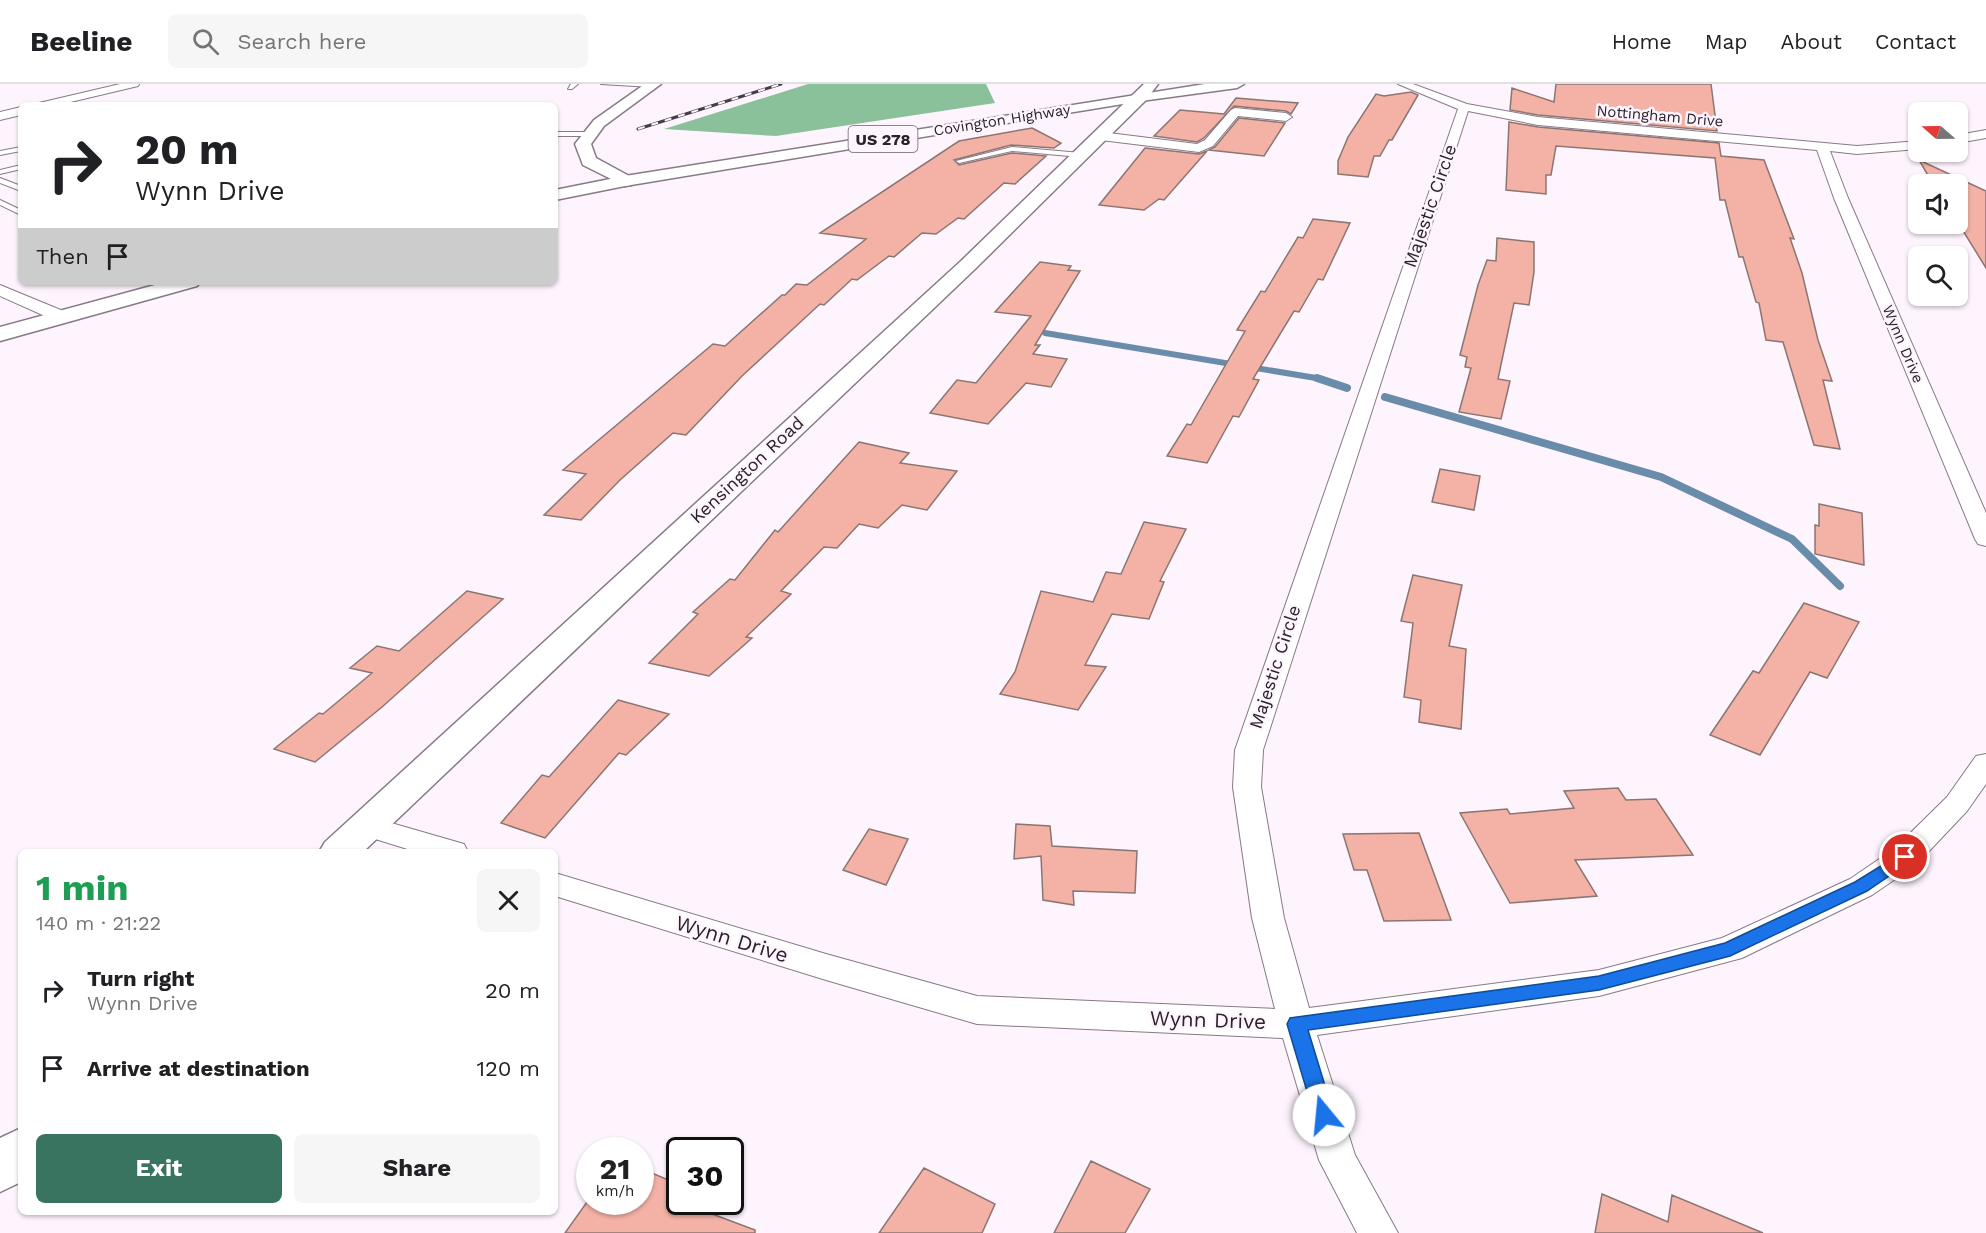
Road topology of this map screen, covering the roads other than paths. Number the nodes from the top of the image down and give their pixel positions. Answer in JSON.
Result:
{"nodes":[{"id":1,"x":134,"y":84,"type":"edge"},
{"id":2,"x":604,"y":84,"type":"edge"},
{"id":3,"x":1237,"y":84,"type":"edge"},
{"id":4,"x":1403,"y":84,"type":"edge"},
{"id":5,"x":653,"y":85,"type":"edge"},
{"id":6,"x":1146,"y":91,"type":"edge"},
{"id":7,"x":56,"y":102,"type":"edge"},
{"id":8,"x":1464,"y":106,"type":"junction"},
{"id":9,"x":18,"y":112,"type":"edge"},
{"id":10,"x":0,"y":116,"type":"edge"},
{"id":11,"x":1286,"y":117,"type":"dead end"},
{"id":12,"x":558,"y":134,"type":"edge"},
{"id":13,"x":590,"y":134,"type":"junction"},
{"id":14,"x":1986,"y":134,"type":"edge"},
{"id":15,"x":1101,"y":136,"type":"junction"},
{"id":16,"x":1968,"y":137,"type":"edge"},
{"id":17,"x":1908,"y":146,"type":"edge"},
{"id":18,"x":1822,"y":147,"type":"junction"},
{"id":19,"x":18,"y":149,"type":"edge"},
{"id":20,"x":0,"y":153,"type":"edge"},
{"id":21,"x":1081,"y":155,"type":"junction"},
{"id":22,"x":959,"y":161,"type":"dead end"},
{"id":23,"x":18,"y":168,"type":"edge"},
{"id":24,"x":0,"y":172,"type":"edge"},
{"id":25,"x":0,"y":180,"type":"edge"},
{"id":26,"x":625,"y":181,"type":"junction"},
{"id":27,"x":18,"y":188,"type":"edge"},
{"id":28,"x":558,"y":194,"type":"edge"},
{"id":29,"x":0,"y":202,"type":"edge"},
{"id":30,"x":18,"y":211,"type":"edge"},
{"id":31,"x":174,"y":285,"type":"edge"},
{"id":32,"x":0,"y":290,"type":"edge"},
{"id":33,"x":62,"y":318,"type":"junction"},
{"id":34,"x":0,"y":334,"type":"edge"},
{"id":35,"x":1986,"y":539,"type":"edge"},
{"id":36,"x":1986,"y":763,"type":"edge"},
{"id":37,"x":368,"y":825,"type":"junction"},
{"id":38,"x":342,"y":849,"type":"edge"},
{"id":39,"x":444,"y":849,"type":"edge"},
{"id":40,"x":558,"y":885,"type":"edge"},
{"id":41,"x":1296,"y":1024,"type":"junction"},
{"id":42,"x":18,"y":1153,"type":"edge"},
{"id":43,"x":0,"y":1169,"type":"edge"},
{"id":44,"x":1378,"y":1233,"type":"edge"}],
"edges":[{"from":1,"to":7,"type":"street"},
{"from":2,"to":5,"type":"lane"},
{"from":3,"to":6,"type":"main road","name":"Covington Highway","number":"US 278"},
{"from":4,"to":8,"type":"street","name":"Nottingham Drive"},
{"from":5,"to":13,"type":"main road"},
{"from":6,"to":15,"type":"main road","name":"Kensington Road"},
{"from":6,"to":26,"type":"main road","name":"Covington Highway","number":"US 278"},
{"from":8,"to":18,"type":"street","name":"Nottingham Drive"},
{"from":8,"to":41,"type":"street","name":"Majestic Circle"},
{"from":9,"to":10,"type":"street"},
{"from":11,"to":15,"type":"street"},
{"from":12,"to":13,"type":"lane"},
{"from":13,"to":26,"type":"main road"},
{"from":14,"to":16,"type":"street"},
{"from":15,"to":21,"type":"main road","name":"Kensington Road"},
{"from":17,"to":18,"type":"street","name":"Nottingham Drive"},
{"from":18,"to":35,"type":"street","name":"Wynn Drive"},
{"from":19,"to":20,"type":"lane"},
{"from":21,"to":22,"type":"lane"},
{"from":21,"to":37,"type":"main road","name":"Kensington Road"},
{"from":23,"to":24,"type":"lane"},
{"from":25,"to":27,"type":"lane"},
{"from":26,"to":28,"type":"main road","name":"Covington Highway","number":"US 278"},
{"from":29,"to":30,"type":"lane"},
{"from":31,"to":33,"type":"main road"},
{"from":32,"to":33,"type":"street"},
{"from":33,"to":34,"type":"main road"},
{"from":36,"to":41,"type":"street","name":"Wynn Drive"},
{"from":37,"to":38,"type":"main road","name":"Kensington Road"},
{"from":37,"to":39,"type":"street"},
{"from":40,"to":41,"type":"street","name":"Wynn Drive"},
{"from":41,"to":44,"type":"street","name":"Majestic Circle"},
{"from":42,"to":43,"type":"main road"}]}
